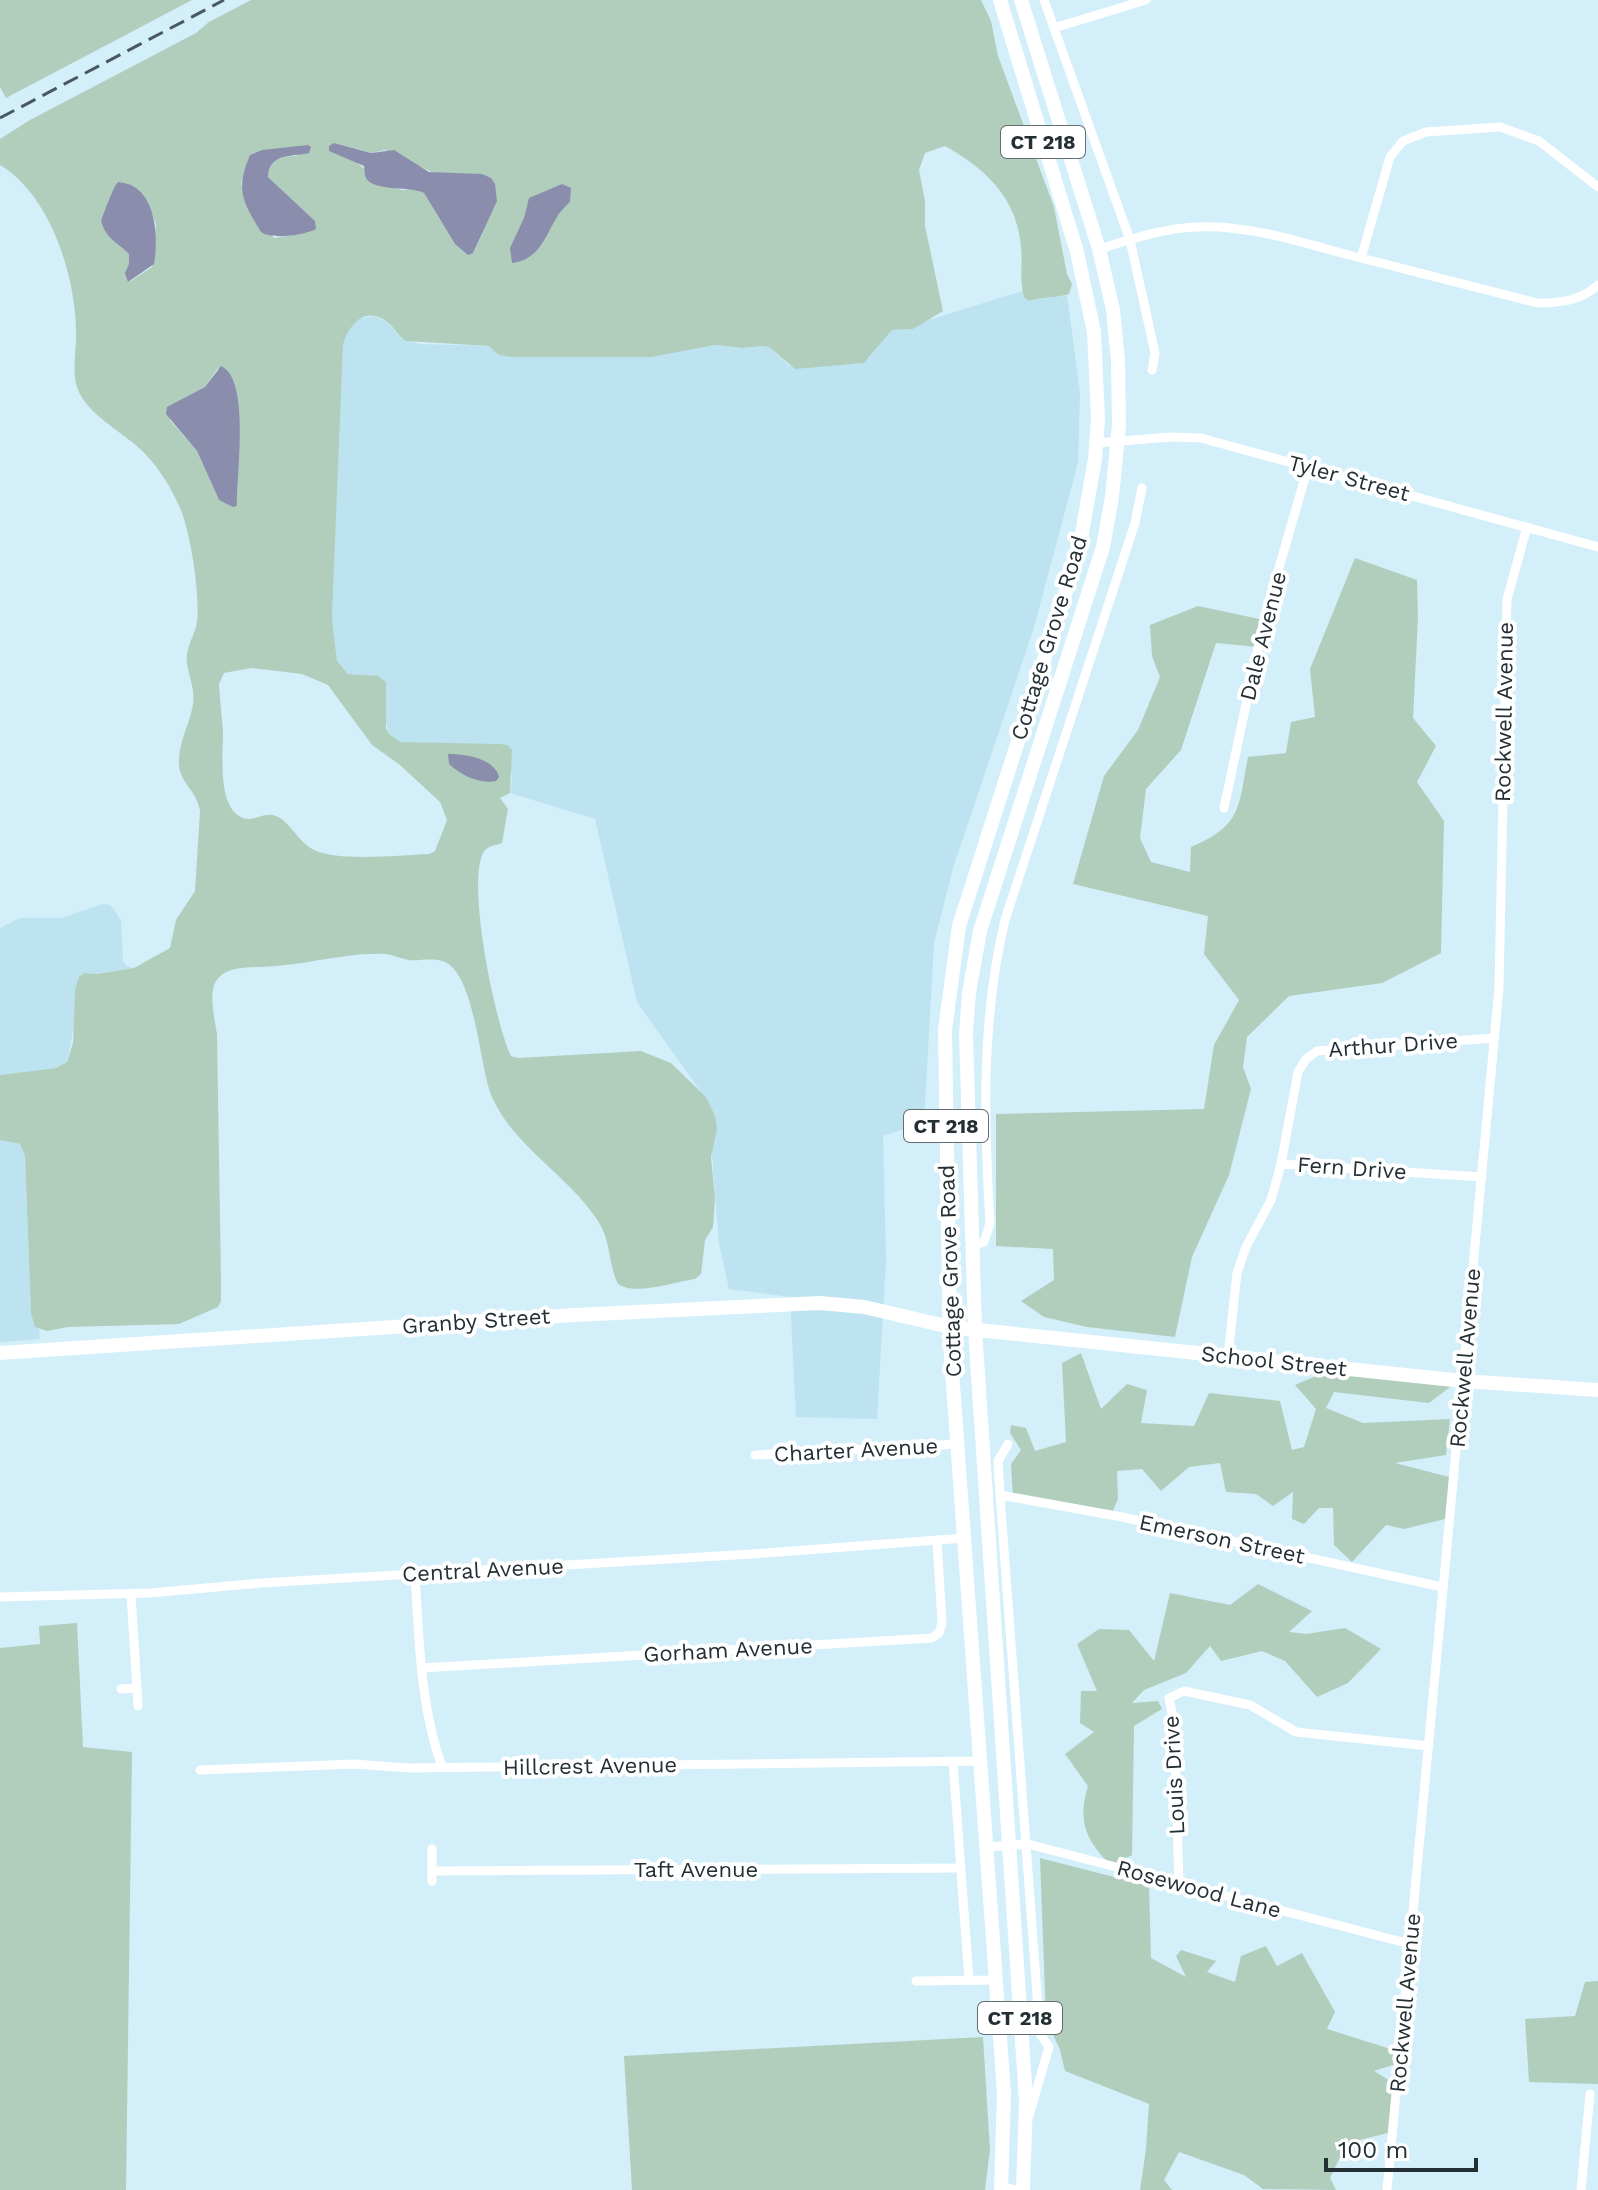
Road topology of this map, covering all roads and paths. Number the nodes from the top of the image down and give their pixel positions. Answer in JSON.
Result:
{"nodes":[{"id":1,"x":1000,"y":0,"type":"edge"},
{"id":2,"x":1021,"y":0,"type":"edge"},
{"id":3,"x":1044,"y":0,"type":"edge"},
{"id":4,"x":1146,"y":0,"type":"edge"},
{"id":5,"x":1054,"y":28,"type":"junction"},
{"id":6,"x":1598,"y":187,"type":"edge"},
{"id":7,"x":1130,"y":240,"type":"junction"},
{"id":8,"x":1099,"y":249,"type":"junction"},
{"id":9,"x":1361,"y":258,"type":"junction"},
{"id":10,"x":1598,"y":285,"type":"edge"},
{"id":11,"x":1152,"y":370,"type":"dead end"},
{"id":12,"x":1118,"y":440,"type":"junction"},
{"id":13,"x":1096,"y":443,"type":"junction"},
{"id":14,"x":1308,"y":467,"type":"junction"},
{"id":15,"x":1142,"y":488,"type":"dead end"},
{"id":16,"x":1527,"y":527,"type":"junction"},
{"id":17,"x":1598,"y":547,"type":"edge"},
{"id":18,"x":1039,"y":673,"type":"junction"},
{"id":19,"x":1059,"y":681,"type":"junction"},
{"id":20,"x":1224,"y":808,"type":"dead end"},
{"id":21,"x":1014,"y":822,"type":"junction"},
{"id":22,"x":1034,"y":830,"type":"junction"},
{"id":23,"x":959,"y":926,"type":"junction"},
{"id":24,"x":980,"y":931,"type":"junction"},
{"id":25,"x":1494,"y":1038,"type":"junction"},
{"id":26,"x":987,"y":1112,"type":"junction"},
{"id":27,"x":967,"y":1113,"type":"junction"},
{"id":28,"x":1281,"y":1164,"type":"junction"},
{"id":29,"x":1482,"y":1177,"type":"junction"},
{"id":30,"x":972,"y":1246,"type":"junction"},
{"id":31,"x":950,"y":1327,"type":"junction"},
{"id":32,"x":975,"y":1329,"type":"junction"},
{"id":33,"x":0,"y":1353,"type":"edge"},
{"id":34,"x":1228,"y":1356,"type":"junction"},
{"id":35,"x":1463,"y":1381,"type":"junction"},
{"id":36,"x":1598,"y":1390,"type":"edge"},
{"id":37,"x":958,"y":1444,"type":"junction"},
{"id":38,"x":1008,"y":1444,"type":"dead end"},
{"id":39,"x":755,"y":1455,"type":"dead end"},
{"id":40,"x":1000,"y":1495,"type":"junction"},
{"id":41,"x":965,"y":1538,"type":"junction"},
{"id":42,"x":937,"y":1540,"type":"junction"},
{"id":43,"x":415,"y":1574,"type":"junction"},
{"id":44,"x":1442,"y":1587,"type":"junction"},
{"id":45,"x":131,"y":1594,"type":"junction"},
{"id":46,"x":0,"y":1597,"type":"edge"},
{"id":47,"x":422,"y":1668,"type":"junction"},
{"id":48,"x":137,"y":1688,"type":"junction"},
{"id":49,"x":121,"y":1689,"type":"dead end"},
{"id":50,"x":138,"y":1706,"type":"dead end"},
{"id":51,"x":1429,"y":1746,"type":"junction"},
{"id":52,"x":980,"y":1761,"type":"junction"},
{"id":53,"x":953,"y":1762,"type":"junction"},
{"id":54,"x":442,"y":1767,"type":"junction"},
{"id":55,"x":200,"y":1770,"type":"dead end"},
{"id":56,"x":1028,"y":1844,"type":"junction"},
{"id":57,"x":1008,"y":1846,"type":"junction"},
{"id":58,"x":987,"y":1847,"type":"junction"},
{"id":59,"x":432,"y":1849,"type":"dead end"},
{"id":60,"x":961,"y":1868,"type":"junction"},
{"id":61,"x":1179,"y":1883,"type":"junction"},
{"id":62,"x":1410,"y":1944,"type":"junction"},
{"id":63,"x":969,"y":1980,"type":"junction"},
{"id":64,"x":996,"y":1980,"type":"junction"},
{"id":65,"x":916,"y":1981,"type":"dead end"},
{"id":66,"x":1590,"y":2094,"type":"dead end"},
{"id":67,"x":1026,"y":2127,"type":"junction"},
{"id":68,"x":1592,"y":2130,"type":"edge"},
{"id":69,"x":1006,"y":2189,"type":"edge"},
{"id":70,"x":1023,"y":2190,"type":"edge"},
{"id":71,"x":1387,"y":2190,"type":"edge"},
{"id":72,"x":1581,"y":2190,"type":"edge"}],
"edges":[{"from":1,"to":13,"type":"main road","name":"Cottage Grove Road","number":"CT 218"},
{"from":2,"to":8,"type":"main road","name":"Cottage Grove Road","number":"CT 218"},
{"from":3,"to":5,"type":"street"},
{"from":4,"to":5,"type":"street"},
{"from":5,"to":7,"type":"street"},
{"from":6,"to":9,"type":"street"},
{"from":7,"to":8,"type":"street"},
{"from":7,"to":9,"type":"street"},
{"from":7,"to":11,"type":"street"},
{"from":8,"to":12,"type":"main road","name":"Cottage Grove Road","number":"CT 218"},
{"from":9,"to":10,"type":"street"},
{"from":12,"to":13,"type":"street","name":"Tyler Street"},
{"from":12,"to":14,"type":"street","name":"Tyler Street"},
{"from":12,"to":19,"type":"main road","name":"Cottage Grove Road","number":"CT 218"},
{"from":13,"to":18,"type":"main road","name":"Cottage Grove Road","number":"CT 218"},
{"from":14,"to":16,"type":"street","name":"Tyler Street"},
{"from":14,"to":20,"type":"street","name":"Dale Avenue"},
{"from":15,"to":22,"type":"street","name":"Cottage Grove Road"},
{"from":16,"to":17,"type":"street","name":"Tyler Street"},
{"from":16,"to":25,"type":"street","name":"Rockwell Avenue"},
{"from":18,"to":19,"type":"main road"},
{"from":18,"to":23,"type":"main road","name":"Cottage Grove Road","number":"CT 218"},
{"from":19,"to":21,"type":"main road","name":"Cottage Grove Road","number":"CT 218"},
{"from":21,"to":22,"type":"street"},
{"from":21,"to":24,"type":"main road","name":"Cottage Grove Road","number":"CT 218"},
{"from":22,"to":26,"type":"street","name":"Cottage Grove Road"},
{"from":23,"to":24,"type":"main road"},
{"from":23,"to":31,"type":"main road","name":"Cottage Grove Road","number":"CT 218"},
{"from":24,"to":27,"type":"main road","name":"Cottage Grove Road","number":"CT 218"},
{"from":25,"to":28,"type":"street","name":"Arthur Drive"},
{"from":25,"to":29,"type":"street","name":"Rockwell Avenue"},
{"from":26,"to":27,"type":"street"},
{"from":26,"to":30,"type":"street","name":"Cottage Grove Road"},
{"from":27,"to":30,"type":"main road","name":"Cottage Grove Road","number":"CT 218"},
{"from":28,"to":29,"type":"street","name":"Fern Drive"},
{"from":28,"to":34,"type":"street","name":"Fern Drive"},
{"from":29,"to":35,"type":"street","name":"Rockwell Avenue"},
{"from":30,"to":32,"type":"main road","name":"Cottage Grove Road","number":"CT 218"},
{"from":31,"to":32,"type":"main road","name":"School Street"},
{"from":31,"to":33,"type":"main road","name":"Granby Street"},
{"from":31,"to":37,"type":"main road","name":"Cottage Grove Road","number":"CT 218"},
{"from":32,"to":34,"type":"main road","name":"School Street"},
{"from":32,"to":57,"type":"main road","name":"Cottage Grove Road","number":"CT 218"},
{"from":34,"to":35,"type":"main road","name":"School Street"},
{"from":35,"to":36,"type":"main road","name":"School Street"},
{"from":35,"to":44,"type":"street","name":"Rockwell Avenue"},
{"from":37,"to":39,"type":"street","name":"Charter Avenue"},
{"from":37,"to":41,"type":"main road","name":"Cottage Grove Road","number":"CT 218"},
{"from":38,"to":40,"type":"street","name":"Cottage Grove Road"},
{"from":40,"to":44,"type":"street","name":"Emerson Street"},
{"from":40,"to":56,"type":"street","name":"Cottage Grove Road"},
{"from":41,"to":42,"type":"street","name":"Central Avenue"},
{"from":41,"to":52,"type":"main road","name":"Cottage Grove Road","number":"CT 218"},
{"from":42,"to":43,"type":"street","name":"Central Avenue"},
{"from":42,"to":47,"type":"street","name":"Gorham Avenue"},
{"from":43,"to":45,"type":"street","name":"Central Avenue"},
{"from":43,"to":47,"type":"street"},
{"from":44,"to":51,"type":"street","name":"Rockwell Avenue"},
{"from":45,"to":46,"type":"street","name":"Central Avenue"},
{"from":45,"to":48,"type":"street"},
{"from":47,"to":54,"type":"street"},
{"from":48,"to":49,"type":"street"},
{"from":48,"to":50,"type":"street"},
{"from":51,"to":61,"type":"street","name":"Louis Drive"},
{"from":51,"to":62,"type":"street","name":"Rockwell Avenue"},
{"from":52,"to":53,"type":"street","name":"Hillcrest Avenue"},
{"from":52,"to":58,"type":"main road","name":"Cottage Grove Road","number":"CT 218"},
{"from":53,"to":54,"type":"street","name":"Hillcrest Avenue"},
{"from":53,"to":60,"type":"street"},
{"from":54,"to":55,"type":"street","name":"Hillcrest Avenue"},
{"from":56,"to":57,"type":"street","name":"Rosewood Lane"},
{"from":56,"to":61,"type":"street","name":"Rosewood Lane"},
{"from":56,"to":67,"type":"street","name":"Cottage Grove Road"},
{"from":57,"to":58,"type":"street","name":"Rosewood Lane"},
{"from":57,"to":67,"type":"main road","name":"Cottage Grove Road","number":"CT 218"},
{"from":58,"to":64,"type":"main road","name":"Cottage Grove Road","number":"CT 218"},
{"from":59,"to":60,"type":"street","name":"Taft Avenue"},
{"from":60,"to":63,"type":"street"},
{"from":61,"to":62,"type":"street","name":"Rosewood Lane"},
{"from":62,"to":71,"type":"street","name":"Rockwell Avenue"},
{"from":63,"to":64,"type":"street"},
{"from":63,"to":65,"type":"street"},
{"from":64,"to":69,"type":"main road","name":"Cottage Grove Road","number":"CT 218"},
{"from":66,"to":68,"type":"street"},
{"from":67,"to":70,"type":"main road","name":"Cottage Grove Road","number":"CT 218"},
{"from":68,"to":72,"type":"street"}]}
